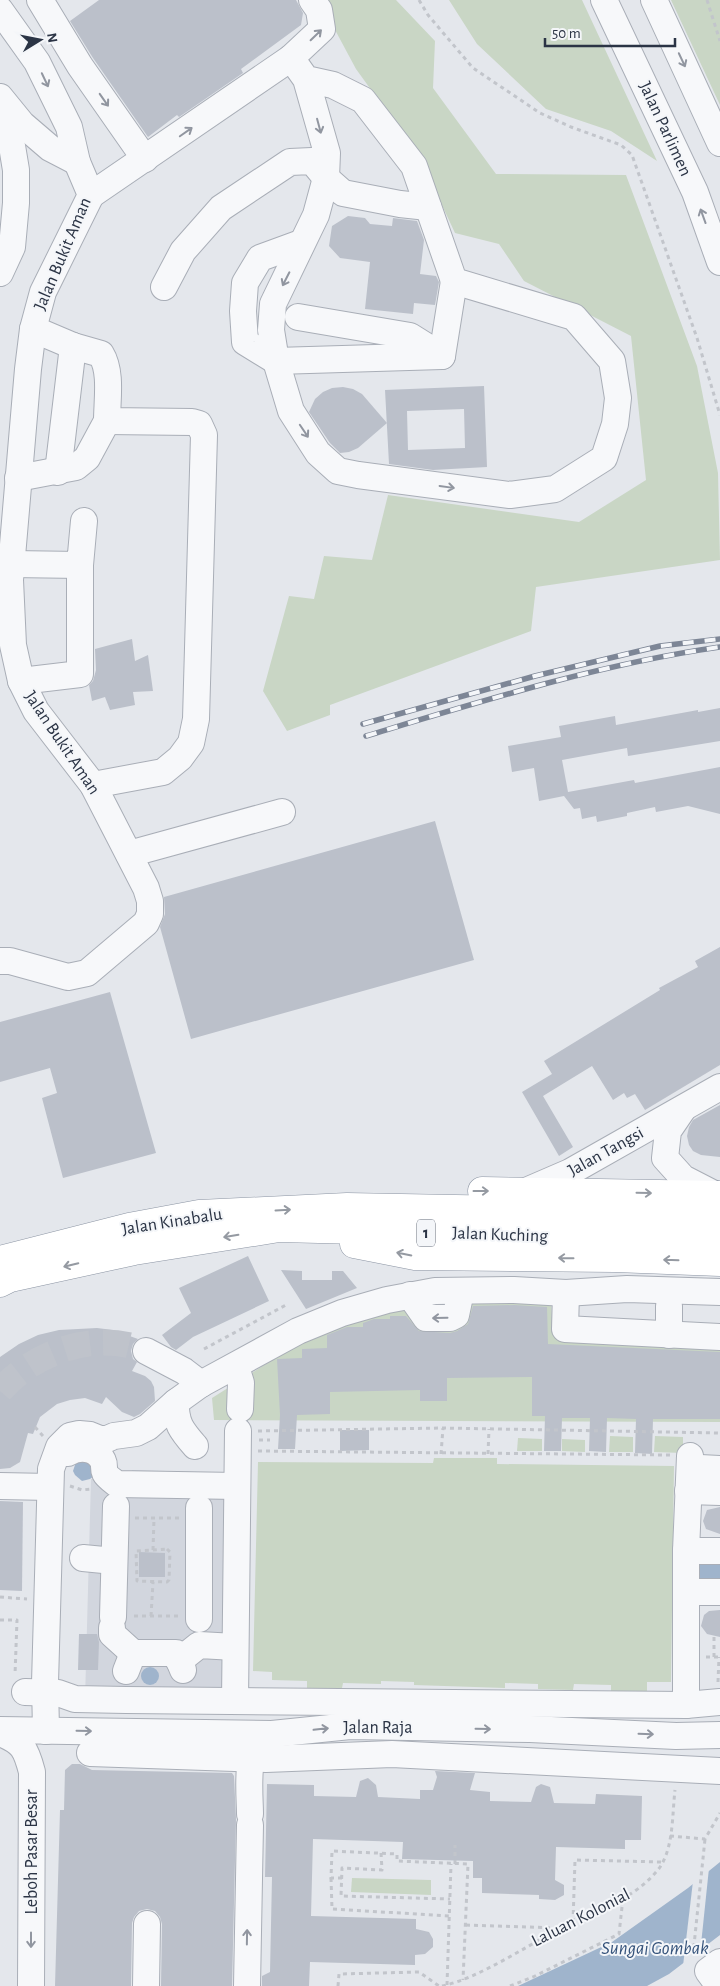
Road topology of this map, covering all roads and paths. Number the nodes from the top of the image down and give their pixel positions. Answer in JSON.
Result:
{"nodes":[{"id":1,"x":40,"y":0,"type":"edge"},
{"id":2,"x":312,"y":0,"type":"edge"},
{"id":3,"x":420,"y":0,"type":"edge"},
{"id":4,"x":604,"y":0,"type":"edge"},
{"id":5,"x":654,"y":0,"type":"edge"},
{"id":6,"x":707,"y":0,"type":"edge"},
{"id":7,"x":0,"y":10,"type":"edge"},
{"id":8,"x":720,"y":42,"type":"edge"},
{"id":9,"x":299,"y":68,"type":"junction"},
{"id":10,"x":0,"y":97,"type":"edge"},
{"id":11,"x":0,"y":128,"type":"edge"},
{"id":12,"x":720,"y":143,"type":"edge"},
{"id":13,"x":145,"y":160,"type":"junction"},
{"id":14,"x":77,"y":162,"type":"junction"},
{"id":15,"x":326,"y":178,"type":"junction"},
{"id":16,"x":91,"y":195,"type":"junction"},
{"id":17,"x":428,"y":207,"type":"junction"},
{"id":18,"x":301,"y":243,"type":"junction"},
{"id":19,"x":720,"y":262,"type":"edge"},
{"id":20,"x":0,"y":273,"type":"edge"},
{"id":21,"x":454,"y":281,"type":"junction"},
{"id":22,"x":164,"y":287,"type":"dead end"},
{"id":23,"x":298,"y":317,"type":"dead end"},
{"id":24,"x":33,"y":329,"type":"junction"},
{"id":25,"x":73,"y":346,"type":"junction"},
{"id":26,"x":442,"y":356,"type":"junction"},
{"id":27,"x":276,"y":361,"type":"junction"},
{"id":28,"x":720,"y":415,"type":"edge"},
{"id":29,"x":108,"y":421,"type":"junction"},
{"id":30,"x":58,"y":472,"type":"junction"},
{"id":31,"x":18,"y":478,"type":"junction"},
{"id":32,"x":84,"y":521,"type":"dead end"},
{"id":33,"x":12,"y":564,"type":"junction"},
{"id":34,"x":80,"y":566,"type":"junction"},
{"id":35,"x":21,"y":681,"type":"junction"},
{"id":36,"x":93,"y":785,"type":"junction"},
{"id":37,"x":282,"y":812,"type":"dead end"},
{"id":38,"x":129,"y":854,"type":"junction"},
{"id":39,"x":0,"y":961,"type":"edge"},
{"id":40,"x":720,"y":1087,"type":"edge"},
{"id":41,"x":683,"y":1109,"type":"junction"},
{"id":42,"x":526,"y":1191,"type":"junction"},
{"id":43,"x":719,"y":1201,"type":"edge"},
{"id":44,"x":347,"y":1207,"type":"junction"},
{"id":45,"x":572,"y":1224,"type":"junction"},
{"id":46,"x":279,"y":1228,"type":"junction"},
{"id":47,"x":720,"y":1239,"type":"edge"},
{"id":48,"x":0,"y":1260,"type":"edge"},
{"id":49,"x":720,"y":1262,"type":"edge"},
{"id":50,"x":0,"y":1283,"type":"edge"},
{"id":51,"x":720,"y":1292,"type":"edge"},
{"id":52,"x":572,"y":1293,"type":"junction"},
{"id":53,"x":286,"y":1306,"type":"dead end"},
{"id":54,"x":669,"y":1306,"type":"junction"},
{"id":55,"x":720,"y":1309,"type":"edge"},
{"id":56,"x":670,"y":1334,"type":"junction"},
{"id":57,"x":720,"y":1337,"type":"edge"},
{"id":58,"x":204,"y":1349,"type":"dead end"},
{"id":59,"x":146,"y":1351,"type":"tunnel mouth"},
{"id":60,"x":236,"y":1367,"type":"junction"},
{"id":61,"x":201,"y":1384,"type":"junction"},
{"id":62,"x":176,"y":1402,"type":"junction"},
{"id":63,"x":35,"y":1428,"type":"dead end"},
{"id":64,"x":443,"y":1428,"type":"junction"},
{"id":65,"x":489,"y":1429,"type":"junction"},
{"id":66,"x":239,"y":1430,"type":"junction"},
{"id":67,"x":720,"y":1433,"type":"edge"},
{"id":68,"x":43,"y":1436,"type":"dead end"},
{"id":69,"x":195,"y":1446,"type":"dead end"},
{"id":70,"x":442,"y":1454,"type":"junction"},
{"id":71,"x":488,"y":1454,"type":"junction"},
{"id":72,"x":703,"y":1464,"type":"edge"},
{"id":73,"x":54,"y":1473,"type":"junction"},
{"id":74,"x":0,"y":1486,"type":"edge"},
{"id":75,"x":237,"y":1486,"type":"junction"},
{"id":76,"x":688,"y":1491,"type":"junction"},
{"id":77,"x":720,"y":1492,"type":"edge"},
{"id":78,"x":114,"y":1496,"type":"junction"},
{"id":79,"x":199,"y":1504,"type":"junction"},
{"id":80,"x":154,"y":1518,"type":"junction"},
{"id":81,"x":153,"y":1550,"type":"junction"},
{"id":82,"x":686,"y":1551,"type":"junction"},
{"id":83,"x":720,"y":1551,"type":"edge"},
{"id":84,"x":48,"y":1557,"type":"junction"},
{"id":85,"x":114,"y":1561,"type":"junction"},
{"id":86,"x":215,"y":1563,"type":"junction"},
{"id":87,"x":153,"y":1582,"type":"junction"},
{"id":88,"x":686,"y":1592,"type":"junction"},
{"id":89,"x":720,"y":1592,"type":"edge"},
{"id":90,"x":0,"y":1597,"type":"edge"},
{"id":91,"x":47,"y":1600,"type":"junction"},
{"id":92,"x":151,"y":1616,"type":"junction"},
{"id":93,"x":0,"y":1620,"type":"edge"},
{"id":94,"x":113,"y":1620,"type":"junction"},
{"id":95,"x":714,"y":1636,"type":"dead end"},
{"id":96,"x":235,"y":1646,"type":"junction"},
{"id":97,"x":714,"y":1658,"type":"dead end"},
{"id":98,"x":189,"y":1661,"type":"junction"},
{"id":99,"x":127,"y":1681,"type":"junction"},
{"id":100,"x":29,"y":1689,"type":"junction"},
{"id":101,"x":235,"y":1701,"type":"junction"},
{"id":102,"x":720,"y":1702,"type":"edge"},
{"id":103,"x":686,"y":1705,"type":"junction"},
{"id":104,"x":46,"y":1731,"type":"junction"},
{"id":105,"x":0,"y":1732,"type":"edge"},
{"id":106,"x":717,"y":1733,"type":"edge"},
{"id":107,"x":272,"y":1734,"type":"junction"},
{"id":108,"x":90,"y":1753,"type":"dead end"},
{"id":109,"x":250,"y":1758,"type":"junction"},
{"id":110,"x":720,"y":1771,"type":"edge"},
{"id":111,"x":676,"y":1782,"type":"dead end"},
{"id":112,"x":720,"y":1813,"type":"edge"},
{"id":113,"x":670,"y":1836,"type":"junction"},
{"id":114,"x":705,"y":1840,"type":"junction"},
{"id":115,"x":455,"y":1845,"type":"dead end"},
{"id":116,"x":381,"y":1853,"type":"junction"},
{"id":117,"x":662,"y":1862,"type":"junction"},
{"id":118,"x":453,"y":1864,"type":"junction"},
{"id":119,"x":331,"y":1878,"type":"junction"},
{"id":120,"x":342,"y":1878,"type":"junction"},
{"id":121,"x":623,"y":1898,"type":"junction"},
{"id":122,"x":450,"y":1899,"type":"junction"},
{"id":123,"x":450,"y":1916,"type":"junction"},
{"id":124,"x":573,"y":1922,"type":"junction"},
{"id":125,"x":147,"y":1924,"type":"dead end"},
{"id":126,"x":466,"y":1925,"type":"junction"},
{"id":127,"x":561,"y":1928,"type":"junction"},
{"id":128,"x":693,"y":1957,"type":"dead end"},
{"id":129,"x":720,"y":1962,"type":"edge"},
{"id":130,"x":463,"y":1980,"type":"junction"},
{"id":131,"x":31,"y":1986,"type":"edge"},
{"id":132,"x":146,"y":1986,"type":"edge"},
{"id":133,"x":247,"y":1986,"type":"edge"},
{"id":134,"x":338,"y":1986,"type":"edge"},
{"id":135,"x":438,"y":1986,"type":"edge"},
{"id":136,"x":444,"y":1986,"type":"edge"},
{"id":137,"x":510,"y":1986,"type":"edge"},
{"id":138,"x":719,"y":1986,"type":"edge"}],
"edges":[{"from":1,"to":13,"type":"street","one_way":true},
{"from":9,"to":2,"type":"street","one_way":true},
{"from":3,"to":28,"type":"path"},
{"from":19,"to":4,"type":"street","name":"Jalan Parlimen","one_way":true},
{"from":5,"to":12,"type":"street","one_way":true},
{"from":6,"to":8,"type":"path"},
{"from":7,"to":14,"type":"street","name":"Jalan Bukit Aman","one_way":true},
{"from":13,"to":9,"type":"street","one_way":true},
{"from":9,"to":15,"type":"street","one_way":true},
{"from":9,"to":17,"type":"street"},
{"from":10,"to":14,"type":"street"},
{"from":11,"to":20,"type":"street"},
{"from":13,"to":16,"type":"street"},
{"from":14,"to":16,"type":"street","name":"Jalan Bukit Aman"},
{"from":15,"to":17,"type":"street"},
{"from":15,"to":18,"type":"street"},
{"from":15,"to":22,"type":"street"},
{"from":16,"to":24,"type":"street","name":"Jalan Bukit Aman"},
{"from":17,"to":21,"type":"street"},
{"from":18,"to":27,"type":"street","one_way":true},
{"from":18,"to":27,"type":"street"},
{"from":21,"to":26,"type":"street"},
{"from":27,"to":21,"type":"street","one_way":true},
{"from":23,"to":26,"type":"street"},
{"from":24,"to":25,"type":"street"},
{"from":24,"to":31,"type":"street","name":"Jalan Bukit Aman"},
{"from":25,"to":29,"type":"street"},
{"from":25,"to":30,"type":"street"},
{"from":26,"to":27,"type":"street"},
{"from":29,"to":30,"type":"street"},
{"from":29,"to":36,"type":"street"},
{"from":30,"to":31,"type":"street"},
{"from":31,"to":33,"type":"street","name":"Jalan Bukit Aman"},
{"from":32,"to":34,"type":"street"},
{"from":33,"to":34,"type":"street"},
{"from":33,"to":35,"type":"street","name":"Jalan Bukit Aman"},
{"from":34,"to":35,"type":"street"},
{"from":35,"to":36,"type":"street","name":"Jalan Bukit Aman"},
{"from":36,"to":38,"type":"street","name":"Jalan Bukit Aman"},
{"from":37,"to":38,"type":"street"},
{"from":38,"to":39,"type":"street","name":"Jalan Bukit Aman"},
{"from":40,"to":41,"type":"street","name":"Jalan Tangsi"},
{"from":41,"to":42,"type":"street","name":"Jalan Tangsi"},
{"from":41,"to":43,"type":"street","name":"Jalan Tangsi"},
{"from":42,"to":43,"type":"highway","one_way":true},
{"from":44,"to":42,"type":"highway","one_way":true},
{"from":43,"to":45,"type":"highway","name":"Jalan Kuching","number":"1"},
{"from":44,"to":45,"type":"highway","name":"Jalan Kuching","number":"1"},
{"from":48,"to":44,"type":"highway","name":"Jalan Kinabalu","number":"1","one_way":true},
{"from":45,"to":46,"type":"highway","name":"Jalan Kuching","number":"1"},
{"from":45,"to":47,"type":"highway","name":"Jalan Kuching","number":"1"},
{"from":49,"to":46,"type":"highway","one_way":true},
{"from":46,"to":50,"type":"highway","name":"Jalan Kinabalu","number":"1","one_way":true},
{"from":51,"to":52,"type":"street"},
{"from":52,"to":54,"type":"street"},
{"from":52,"to":56,"type":"street"},
{"from":52,"to":60,"type":"street"},
{"from":53,"to":58,"type":"path"},
{"from":54,"to":55,"type":"street"},
{"from":54,"to":56,"type":"street"},
{"from":56,"to":57,"type":"street"},
{"from":59,"to":61,"type":"street"},
{"from":60,"to":61,"type":"street"},
{"from":60,"to":66,"type":"street"},
{"from":61,"to":62,"type":"street"},
{"from":62,"to":69,"type":"street"},
{"from":62,"to":73,"type":"street"},
{"from":63,"to":68,"type":"path"},
{"from":64,"to":65,"type":"path"},
{"from":64,"to":66,"type":"path"},
{"from":64,"to":70,"type":"path"},
{"from":65,"to":67,"type":"path"},
{"from":65,"to":71,"type":"path"},
{"from":66,"to":70,"type":"path"},
{"from":66,"to":75,"type":"street"},
{"from":70,"to":71,"type":"path"},
{"from":71,"to":72,"type":"path"},
{"from":72,"to":76,"type":"street"},
{"from":73,"to":74,"type":"street"},
{"from":73,"to":78,"type":"path"},
{"from":73,"to":78,"type":"street"},
{"from":73,"to":84,"type":"street"},
{"from":75,"to":79,"type":"street"},
{"from":75,"to":86,"type":"street"},
{"from":76,"to":77,"type":"street"},
{"from":76,"to":82,"type":"street"},
{"from":78,"to":79,"type":"street"},
{"from":78,"to":80,"type":"path"},
{"from":78,"to":85,"type":"street"},
{"from":79,"to":80,"type":"path"},
{"from":79,"to":86,"type":"street"},
{"from":80,"to":81,"type":"path"},
{"from":81,"to":87,"type":"path"},
{"from":81,"to":87,"type":"path"},
{"from":82,"to":83,"type":"street"},
{"from":82,"to":88,"type":"street"},
{"from":84,"to":85,"type":"street"},
{"from":84,"to":91,"type":"street"},
{"from":85,"to":94,"type":"street"},
{"from":86,"to":96,"type":"street"},
{"from":86,"to":98,"type":"street"},
{"from":87,"to":92,"type":"path"},
{"from":88,"to":89,"type":"street"},
{"from":88,"to":103,"type":"street"},
{"from":90,"to":91,"type":"path"},
{"from":91,"to":100,"type":"street"},
{"from":92,"to":94,"type":"path"},
{"from":92,"to":98,"type":"path"},
{"from":93,"to":100,"type":"path"},
{"from":94,"to":99,"type":"street"},
{"from":95,"to":97,"type":"path"},
{"from":96,"to":98,"type":"street"},
{"from":96,"to":101,"type":"street"},
{"from":98,"to":99,"type":"street"},
{"from":98,"to":99,"type":"street"},
{"from":98,"to":101,"type":"street"},
{"from":99,"to":100,"type":"street"},
{"from":100,"to":104,"type":"street"},
{"from":101,"to":103,"type":"street"},
{"from":102,"to":103,"type":"street"},
{"from":104,"to":105,"type":"street","name":"Jalan Raja"},
{"from":104,"to":107,"type":"street","name":"Jalan Raja","one_way":true},
{"from":105,"to":131,"type":"street","name":"Leboh Pasar Besar","one_way":true},
{"from":107,"to":106,"type":"street","name":"Jalan Raja","one_way":true},
{"from":107,"to":109,"type":"street"},
{"from":108,"to":109,"type":"street"},
{"from":109,"to":110,"type":"street"},
{"from":133,"to":109,"type":"street","one_way":true},
{"from":111,"to":113,"type":"path","name":"Laluan Kolonial"},
{"from":112,"to":114,"type":"path"},
{"from":113,"to":114,"type":"path"},
{"from":113,"to":117,"type":"path","name":"Laluan Kolonial"},
{"from":114,"to":128,"type":"path"},
{"from":115,"to":118,"type":"path"},
{"from":116,"to":118,"type":"path"},
{"from":116,"to":119,"type":"path"},
{"from":116,"to":120,"type":"path"},
{"from":117,"to":121,"type":"path","name":"Laluan Kolonial"},
{"from":117,"to":124,"type":"path"},
{"from":118,"to":122,"type":"path"},
{"from":118,"to":126,"type":"path"},
{"from":119,"to":120,"type":"path"},
{"from":119,"to":123,"type":"path"},
{"from":120,"to":122,"type":"path"},
{"from":121,"to":124,"type":"path","name":"Laluan Kolonial"},
{"from":121,"to":137,"type":"path"},
{"from":122,"to":123,"type":"path"},
{"from":123,"to":136,"type":"path"},
{"from":124,"to":127,"type":"path","name":"Laluan Kolonial"},
{"from":125,"to":132,"type":"street"},
{"from":126,"to":127,"type":"path"},
{"from":126,"to":130,"type":"path"},
{"from":127,"to":130,"type":"path","name":"Laluan Kolonial"},
{"from":129,"to":138,"type":"street"},
{"from":130,"to":136,"type":"path","name":"Laluan Kolonial"},
{"from":134,"to":135,"type":"path"}]}
